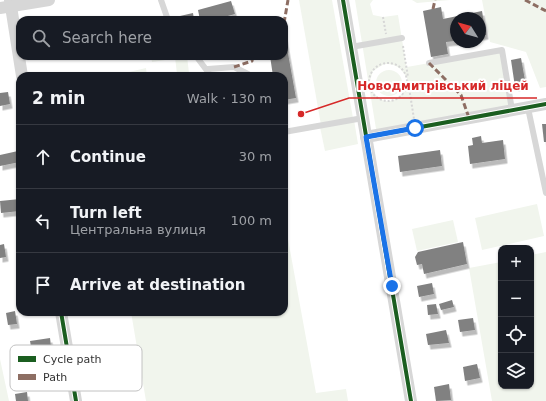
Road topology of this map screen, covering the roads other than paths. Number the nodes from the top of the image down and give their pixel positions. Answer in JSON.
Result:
{"nodes":[{"id":1,"x":49,"y":0,"type":"edge"},
{"id":2,"x":161,"y":0,"type":"edge"},
{"id":3,"x":343,"y":0,"type":"edge"},
{"id":4,"x":7,"y":5,"type":"edge"},
{"id":5,"x":167,"y":16,"type":"edge"},
{"id":6,"x":402,"y":38,"type":"road end"},
{"id":7,"x":351,"y":47,"type":"junction"},
{"id":8,"x":16,"y":48,"type":"edge"},
{"id":9,"x":19,"y":60,"type":"edge"},
{"id":10,"x":200,"y":60,"type":"edge"},
{"id":11,"x":429,"y":63,"type":"dead end"},
{"id":12,"x":208,"y":69,"type":"junction"},
{"id":13,"x":21,"y":72,"type":"edge"},
{"id":14,"x":209,"y":72,"type":"edge"},
{"id":15,"x":244,"y":72,"type":"edge"},
{"id":16,"x":546,"y":104,"type":"edge"},
{"id":17,"x":528,"y":108,"type":"junction"},
{"id":18,"x":512,"y":110,"type":"junction"},
{"id":19,"x":363,"y":118,"type":"junction"},
{"id":20,"x":288,"y":131,"type":"edge"},
{"id":21,"x":366,"y":137,"type":"junction"},
{"id":22,"x":546,"y":193,"type":"edge"},
{"id":23,"x":62,"y":316,"type":"edge"},
{"id":24,"x":67,"y":345,"type":"edge"},
{"id":25,"x":74,"y":391,"type":"edge"},
{"id":26,"x":76,"y":401,"type":"edge"},
{"id":27,"x":412,"y":401,"type":"edge"}],
"edges":[{"from":1,"to":4,"type":"street"},
{"from":2,"to":5,"type":"lane"},
{"from":3,"to":7,"type":"street"},
{"from":4,"to":8,"type":"street"},
{"from":6,"to":7,"type":"lane"},
{"from":7,"to":19,"type":"street"},
{"from":9,"to":13,"type":"street"},
{"from":10,"to":12,"type":"lane"},
{"from":11,"to":18,"type":"lane"},
{"from":12,"to":14,"type":"lane"},
{"from":12,"to":15,"type":"lane"},
{"from":16,"to":17,"type":"street"},
{"from":17,"to":18,"type":"street"},
{"from":17,"to":22,"type":"lane"},
{"from":18,"to":21,"type":"street"},
{"from":19,"to":20,"type":"lane"},
{"from":19,"to":21,"type":"street"},
{"from":21,"to":27,"type":"street"},
{"from":23,"to":24,"type":"street"},
{"from":25,"to":26,"type":"street"}]}
